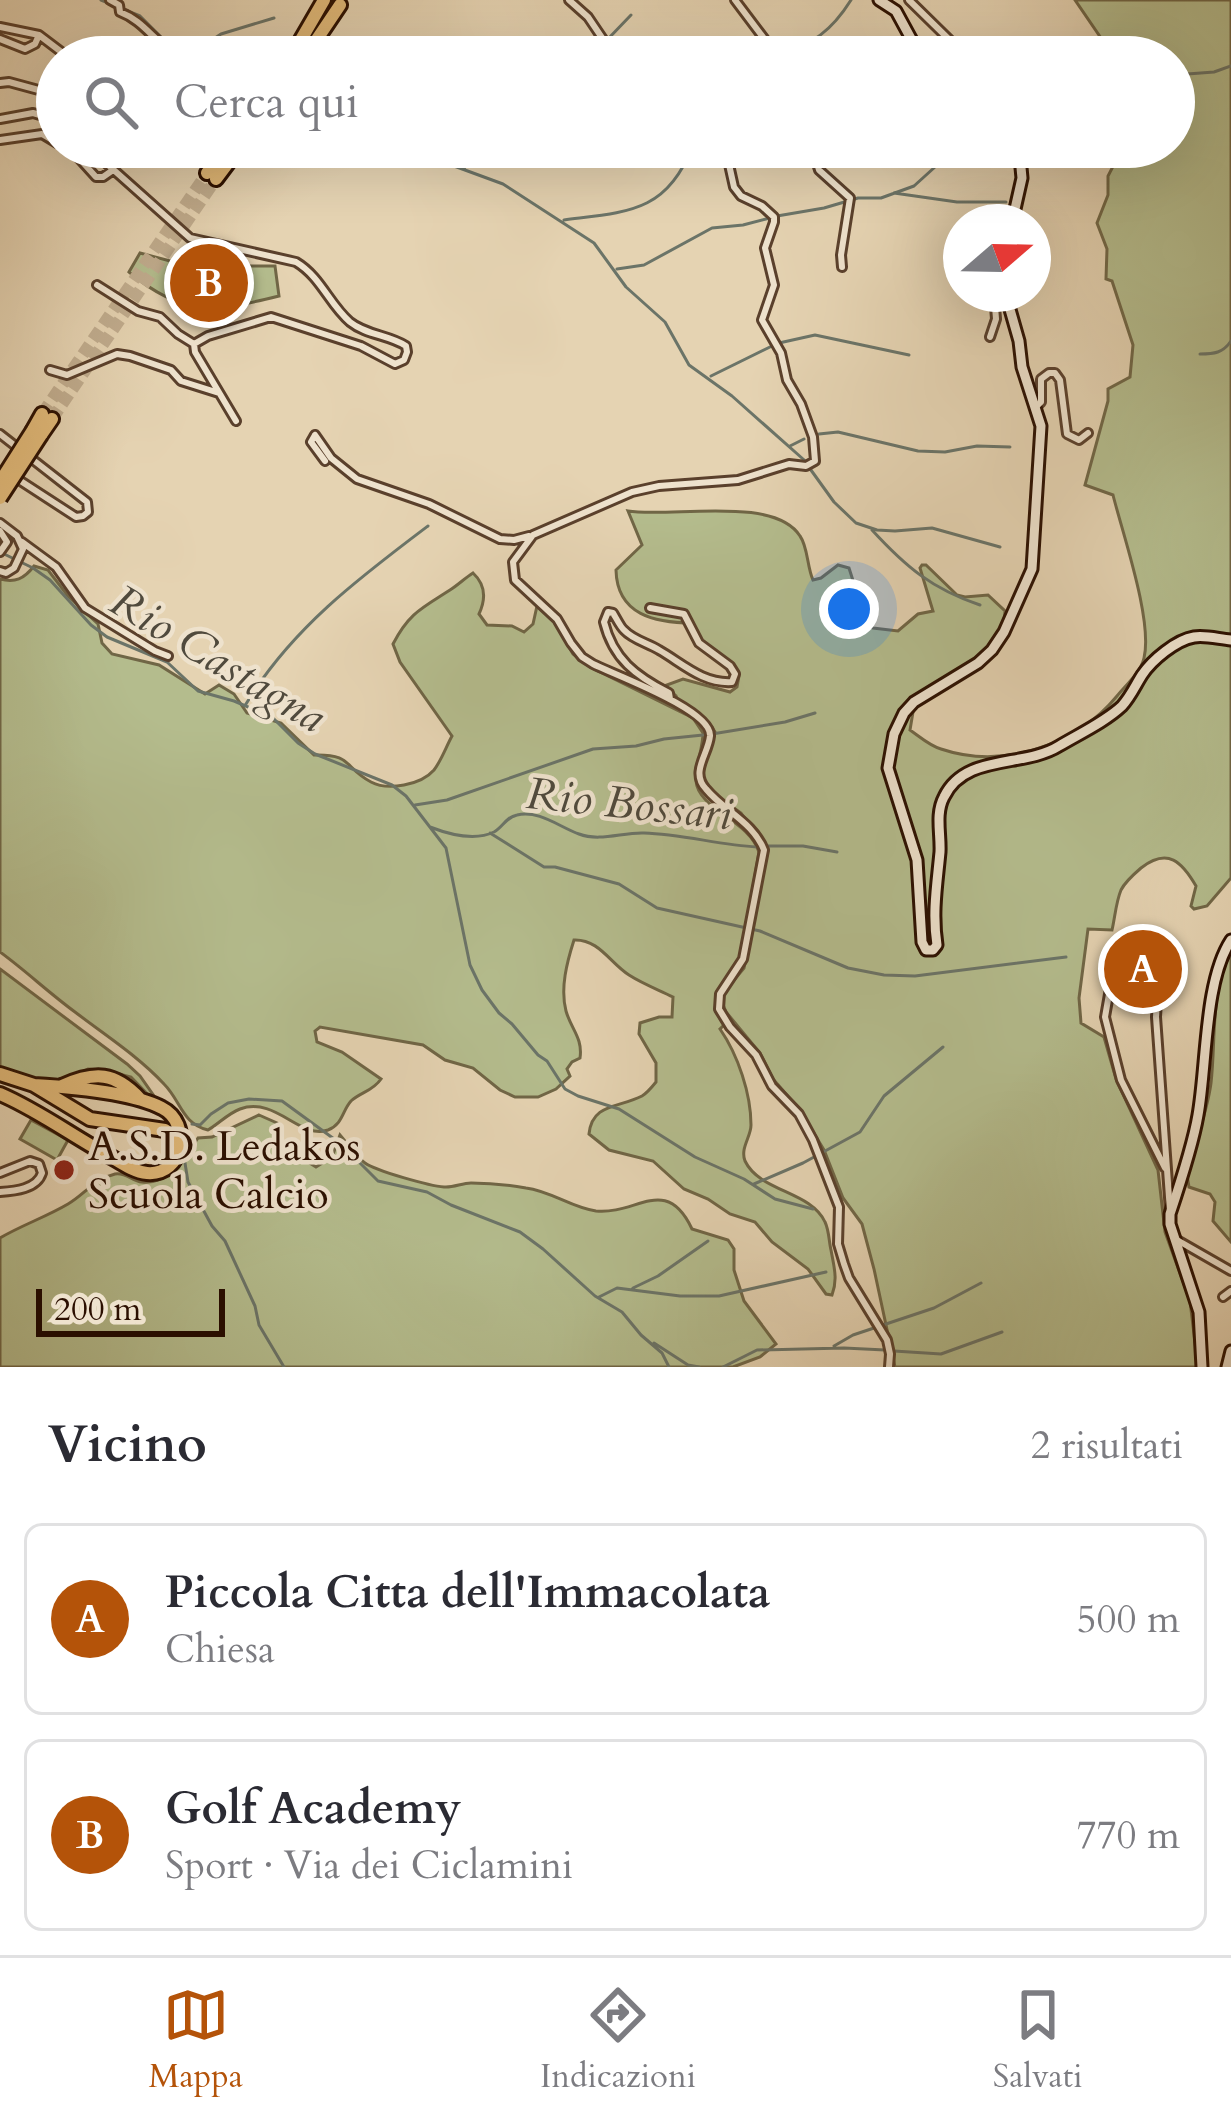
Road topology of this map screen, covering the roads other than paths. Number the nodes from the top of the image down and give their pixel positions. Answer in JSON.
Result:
{"nodes":[{"id":1,"x":110,"y":0,"type":"edge"},
{"id":2,"x":324,"y":0,"type":"edge"},
{"id":3,"x":568,"y":0,"type":"edge"},
{"id":4,"x":735,"y":0,"type":"edge"},
{"id":5,"x":879,"y":0,"type":"edge"},
{"id":6,"x":909,"y":0,"type":"edge"},
{"id":7,"x":336,"y":10,"type":"dead end"},
{"id":8,"x":0,"y":27,"type":"edge"},
{"id":9,"x":39,"y":35,"type":"edge"},
{"id":10,"x":154,"y":36,"type":"edge"},
{"id":11,"x":303,"y":36,"type":"edge"},
{"id":12,"x":320,"y":36,"type":"edge"},
{"id":13,"x":601,"y":36,"type":"edge"},
{"id":14,"x":762,"y":36,"type":"edge"},
{"id":15,"x":910,"y":36,"type":"edge"},
{"id":16,"x":946,"y":36,"type":"edge"},
{"id":17,"x":0,"y":39,"type":"edge"},
{"id":18,"x":36,"y":42,"type":"edge"},
{"id":19,"x":0,"y":83,"type":"edge"},
{"id":20,"x":36,"y":89,"type":"edge"},
{"id":21,"x":36,"y":114,"type":"edge"},
{"id":22,"x":0,"y":118,"type":"edge"},
{"id":23,"x":36,"y":135,"type":"edge"},
{"id":24,"x":0,"y":140,"type":"edge"},
{"id":25,"x":88,"y":168,"type":"edge"},
{"id":26,"x":218,"y":168,"type":"edge"},
{"id":27,"x":730,"y":168,"type":"edge"},
{"id":28,"x":819,"y":168,"type":"edge"},
{"id":29,"x":1021,"y":168,"type":"edge"},
{"id":30,"x":113,"y":170,"type":"joint"},
{"id":31,"x":211,"y":176,"type":"tunnel mouth"},
{"id":32,"x":1017,"y":204,"type":"edge"},
{"id":33,"x":842,"y":267,"type":"dead end"},
{"id":34,"x":97,"y":285,"type":"dead end"},
{"id":35,"x":995,"y":312,"type":"edge"},
{"id":36,"x":1011,"y":312,"type":"edge"},
{"id":37,"x":990,"y":338,"type":"dead end"},
{"id":38,"x":194,"y":344,"type":"junction"},
{"id":39,"x":50,"y":370,"type":"dead end"},
{"id":40,"x":219,"y":393,"type":"junction"},
{"id":41,"x":1036,"y":407,"type":"junction"},
{"id":42,"x":47,"y":417,"type":"tunnel mouth"},
{"id":43,"x":236,"y":421,"type":"dead end"},
{"id":44,"x":37,"y":433,"type":"junction"},
{"id":45,"x":1088,"y":433,"type":"dead end"},
{"id":46,"x":0,"y":434,"type":"edge"},
{"id":47,"x":325,"y":461,"type":"dead end"},
{"id":48,"x":0,"y":471,"type":"edge"},
{"id":49,"x":0,"y":482,"type":"edge"},
{"id":50,"x":0,"y":498,"type":"edge"},
{"id":51,"x":0,"y":527,"type":"edge"},
{"id":52,"x":532,"y":535,"type":"junction"},
{"id":53,"x":22,"y":542,"type":"junction"},
{"id":54,"x":0,"y":553,"type":"edge"},
{"id":55,"x":0,"y":572,"type":"edge"},
{"id":56,"x":650,"y":608,"type":"dead end"},
{"id":57,"x":1231,"y":640,"type":"edge"},
{"id":58,"x":168,"y":656,"type":"dead end"},
{"id":59,"x":670,"y":699,"type":"junction"},
{"id":60,"x":1161,"y":936,"type":"dead end"},
{"id":61,"x":1231,"y":940,"type":"edge"},
{"id":62,"x":1115,"y":960,"type":"dead end"},
{"id":63,"x":0,"y":1074,"type":"edge"},
{"id":64,"x":34,"y":1085,"type":"junction"},
{"id":65,"x":0,"y":1094,"type":"edge"},
{"id":66,"x":179,"y":1150,"type":"junction"},
{"id":67,"x":1167,"y":1171,"type":"junction"},
{"id":68,"x":0,"y":1173,"type":"edge"},
{"id":69,"x":0,"y":1192,"type":"edge"},
{"id":70,"x":1170,"y":1214,"type":"junction"},
{"id":71,"x":1176,"y":1240,"type":"junction"},
{"id":72,"x":1231,"y":1271,"type":"edge"},
{"id":73,"x":1231,"y":1292,"type":"edge"},
{"id":74,"x":1222,"y":1297,"type":"dead end"},
{"id":75,"x":1231,"y":1351,"type":"edge"},
{"id":76,"x":889,"y":1367,"type":"edge"},
{"id":77,"x":1202,"y":1367,"type":"edge"},
{"id":78,"x":1227,"y":1367,"type":"edge"}],
"edges":[{"from":1,"to":10,"type":"street"},
{"from":2,"to":11,"type":"highway"},
{"from":3,"to":13,"type":"street"},
{"from":4,"to":14,"type":"street"},
{"from":5,"to":15,"type":"main road"},
{"from":6,"to":16,"type":"street"},
{"from":7,"to":12,"type":"highway"},
{"from":8,"to":9,"type":"street"},
{"from":17,"to":18,"type":"street"},
{"from":19,"to":20,"type":"street"},
{"from":21,"to":22,"type":"street"},
{"from":23,"to":24,"type":"street"},
{"from":25,"to":30,"type":"street"},
{"from":26,"to":31,"type":"highway"},
{"from":27,"to":52,"type":"street"},
{"from":28,"to":33,"type":"street"},
{"from":29,"to":32,"type":"main road"},
{"from":30,"to":38,"type":"street"},
{"from":34,"to":38,"type":"street"},
{"from":35,"to":37,"type":"street"},
{"from":36,"to":41,"type":"main road"},
{"from":38,"to":40,"type":"street"},
{"from":39,"to":40,"type":"street"},
{"from":40,"to":43,"type":"street"},
{"from":41,"to":45,"type":"street"},
{"from":41,"to":57,"type":"main road"},
{"from":42,"to":44,"type":"highway"},
{"from":44,"to":49,"type":"highway","bridge":true},
{"from":44,"to":50,"type":"highway","bridge":true},
{"from":46,"to":48,"type":"street"},
{"from":47,"to":52,"type":"street"},
{"from":51,"to":53,"type":"street"},
{"from":51,"to":54,"type":"street"},
{"from":52,"to":59,"type":"street"},
{"from":53,"to":55,"type":"street"},
{"from":53,"to":58,"type":"street"},
{"from":56,"to":59,"type":"street"},
{"from":59,"to":76,"type":"street"},
{"from":60,"to":67,"type":"street"},
{"from":61,"to":70,"type":"main road"},
{"from":62,"to":67,"type":"street"},
{"from":63,"to":64,"type":"highway"},
{"from":64,"to":66,"type":"highway"},
{"from":64,"to":66,"type":"highway"},
{"from":65,"to":66,"type":"highway"},
{"from":67,"to":70,"type":"street"},
{"from":68,"to":69,"type":"street"},
{"from":70,"to":71,"type":"main road"},
{"from":71,"to":72,"type":"street"},
{"from":71,"to":77,"type":"main road"},
{"from":73,"to":74,"type":"street"},
{"from":75,"to":78,"type":"main road"}]}
